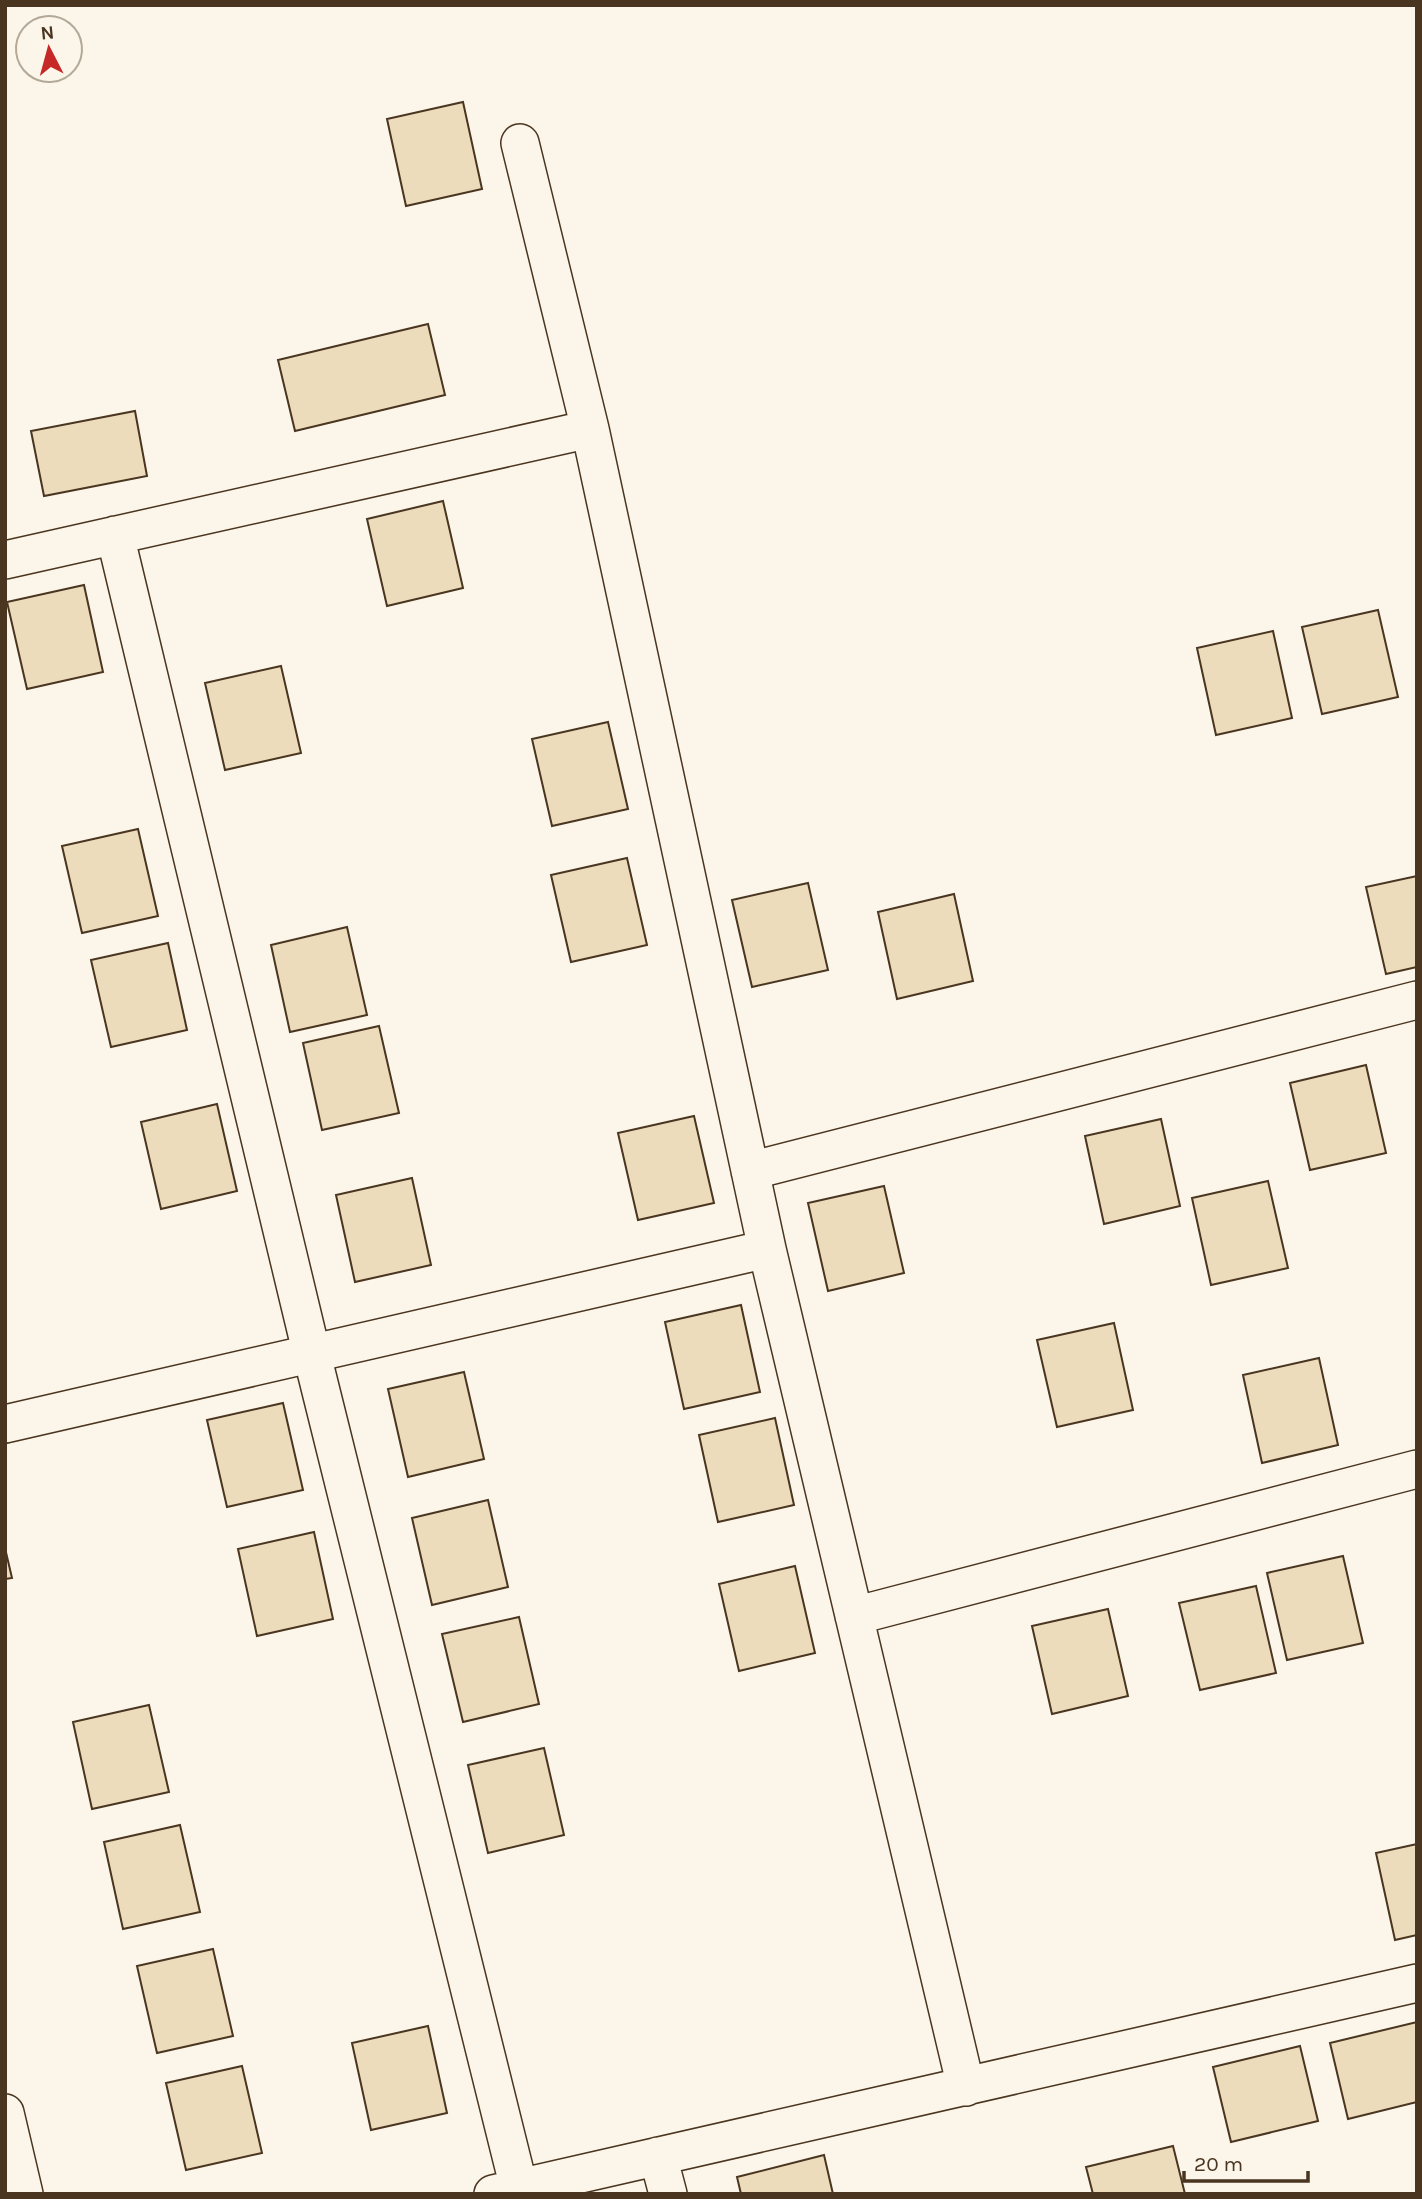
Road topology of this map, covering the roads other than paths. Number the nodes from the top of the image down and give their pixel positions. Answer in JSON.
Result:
{"nodes":[{"id":1,"x":520,"y":143,"type":"dead end"},
{"id":2,"x":590,"y":429,"type":"junction"},
{"id":3,"x":115,"y":536,"type":"junction"},
{"id":4,"x":5,"y":560,"type":"edge"},
{"id":5,"x":1417,"y":1000,"type":"edge"},
{"id":6,"x":750,"y":1171,"type":"junction"},
{"id":7,"x":767,"y":1249,"type":"junction"},
{"id":8,"x":312,"y":1355,"type":"junction"},
{"id":9,"x":5,"y":1424,"type":"edge"},
{"id":10,"x":1417,"y":1469,"type":"edge"},
{"id":11,"x":854,"y":1616,"type":"junction"},
{"id":12,"x":1417,"y":1983,"type":"edge"},
{"id":13,"x":966,"y":2087,"type":"junction"},
{"id":14,"x":5,"y":2113,"type":"edge"},
{"id":15,"x":659,"y":2157,"type":"junction"},
{"id":16,"x":506,"y":2191,"type":"edge"},
{"id":17,"x":24,"y":2194,"type":"edge"},
{"id":18,"x":668,"y":2194,"type":"edge"}],
"edges":[{"from":1,"to":2,"type":"street"},
{"from":2,"to":3,"type":"street"},
{"from":2,"to":6,"type":"street"},
{"from":3,"to":4,"type":"street"},
{"from":3,"to":8,"type":"street"},
{"from":5,"to":6,"type":"street"},
{"from":6,"to":7,"type":"street"},
{"from":7,"to":8,"type":"street"},
{"from":7,"to":11,"type":"street"},
{"from":8,"to":9,"type":"street"},
{"from":8,"to":16,"type":"street"},
{"from":10,"to":11,"type":"street"},
{"from":11,"to":13,"type":"street"},
{"from":12,"to":13,"type":"street"},
{"from":13,"to":15,"type":"street"},
{"from":14,"to":17,"type":"street"},
{"from":15,"to":16,"type":"street"},
{"from":15,"to":18,"type":"street"}]}
